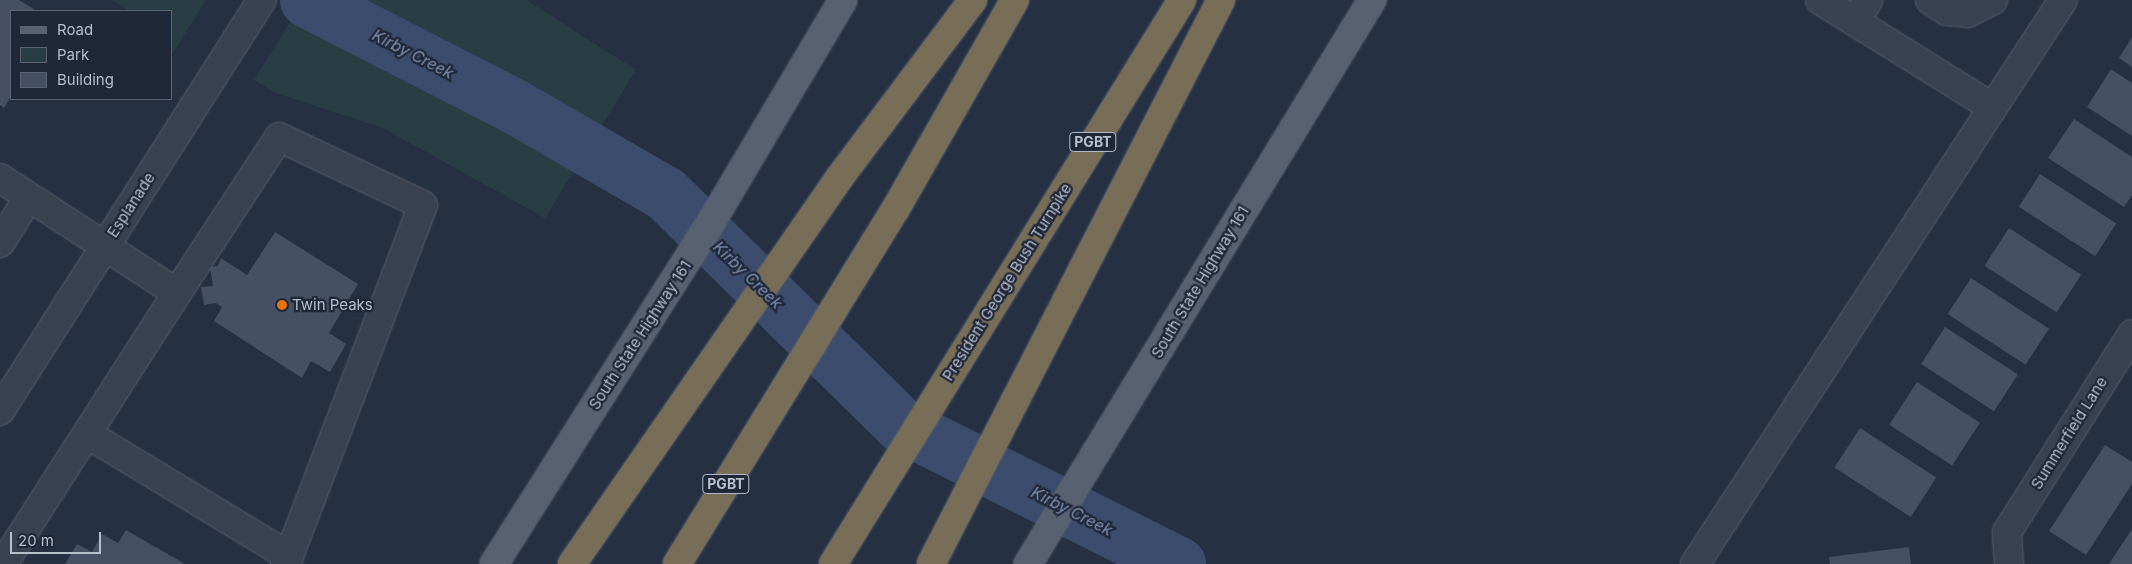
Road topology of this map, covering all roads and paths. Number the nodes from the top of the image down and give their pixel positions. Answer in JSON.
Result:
{"nodes":[{"id":1,"x":262,"y":0,"type":"edge"},
{"id":2,"x":843,"y":0,"type":"edge"},
{"id":3,"x":973,"y":0,"type":"edge"},
{"id":4,"x":1015,"y":0,"type":"edge"},
{"id":5,"x":1182,"y":0,"type":"edge"},
{"id":6,"x":1221,"y":0,"type":"edge"},
{"id":7,"x":1372,"y":0,"type":"edge"},
{"id":8,"x":1820,"y":0,"type":"edge"},
{"id":9,"x":1930,"y":0,"type":"edge"},
{"id":10,"x":1993,"y":0,"type":"edge"},
{"id":11,"x":2063,"y":0,"type":"edge"},
{"id":12,"x":1862,"y":11,"type":"edge"},
{"id":13,"x":1992,"y":107,"type":"junction"},
{"id":14,"x":0,"y":178,"type":"edge"},
{"id":15,"x":30,"y":196,"type":"junction"},
{"id":16,"x":0,"y":243,"type":"edge"},
{"id":17,"x":106,"y":245,"type":"junction"},
{"id":18,"x":177,"y":293,"type":"junction"},
{"id":19,"x":2132,"y":334,"type":"edge"},
{"id":20,"x":2125,"y":362,"type":"edge"},
{"id":21,"x":0,"y":411,"type":"edge"},
{"id":22,"x":89,"y":435,"type":"junction"},
{"id":23,"x":287,"y":560,"type":"edge"},
{"id":24,"x":3,"y":564,"type":"edge"},
{"id":25,"x":494,"y":564,"type":"edge"},
{"id":26,"x":572,"y":564,"type":"edge"},
{"id":27,"x":677,"y":564,"type":"edge"},
{"id":28,"x":833,"y":564,"type":"edge"},
{"id":29,"x":931,"y":564,"type":"edge"},
{"id":30,"x":1028,"y":564,"type":"edge"},
{"id":31,"x":1695,"y":564,"type":"edge"},
{"id":32,"x":2009,"y":564,"type":"edge"}],
"edges":[{"from":1,"to":17,"type":"street","name":"Esplanade"},
{"from":2,"to":25,"type":"main road","name":"South State Highway 161"},
{"from":3,"to":26,"type":"highway"},
{"from":4,"to":27,"type":"highway","number":"PGBT"},
{"from":5,"to":28,"type":"highway","name":"President George Bush Turnpike","number":"PGBT"},
{"from":6,"to":29,"type":"highway"},
{"from":7,"to":30,"type":"main road","name":"South State Highway 161"},
{"from":8,"to":12,"type":"street"},
{"from":9,"to":10,"type":"street"},
{"from":11,"to":13,"type":"street"},
{"from":12,"to":13,"type":"street"},
{"from":13,"to":31,"type":"street"},
{"from":14,"to":15,"type":"street"},
{"from":15,"to":16,"type":"street"},
{"from":15,"to":17,"type":"street"},
{"from":17,"to":18,"type":"street"},
{"from":17,"to":21,"type":"street","name":"Esplanade"},
{"from":18,"to":22,"type":"street"},
{"from":18,"to":23,"type":"street"},
{"from":19,"to":20,"type":"street","name":"Summerfield Lane"},
{"from":20,"to":32,"type":"street","name":"Summerfield Lane"},
{"from":22,"to":23,"type":"street"},
{"from":22,"to":24,"type":"street"}]}
